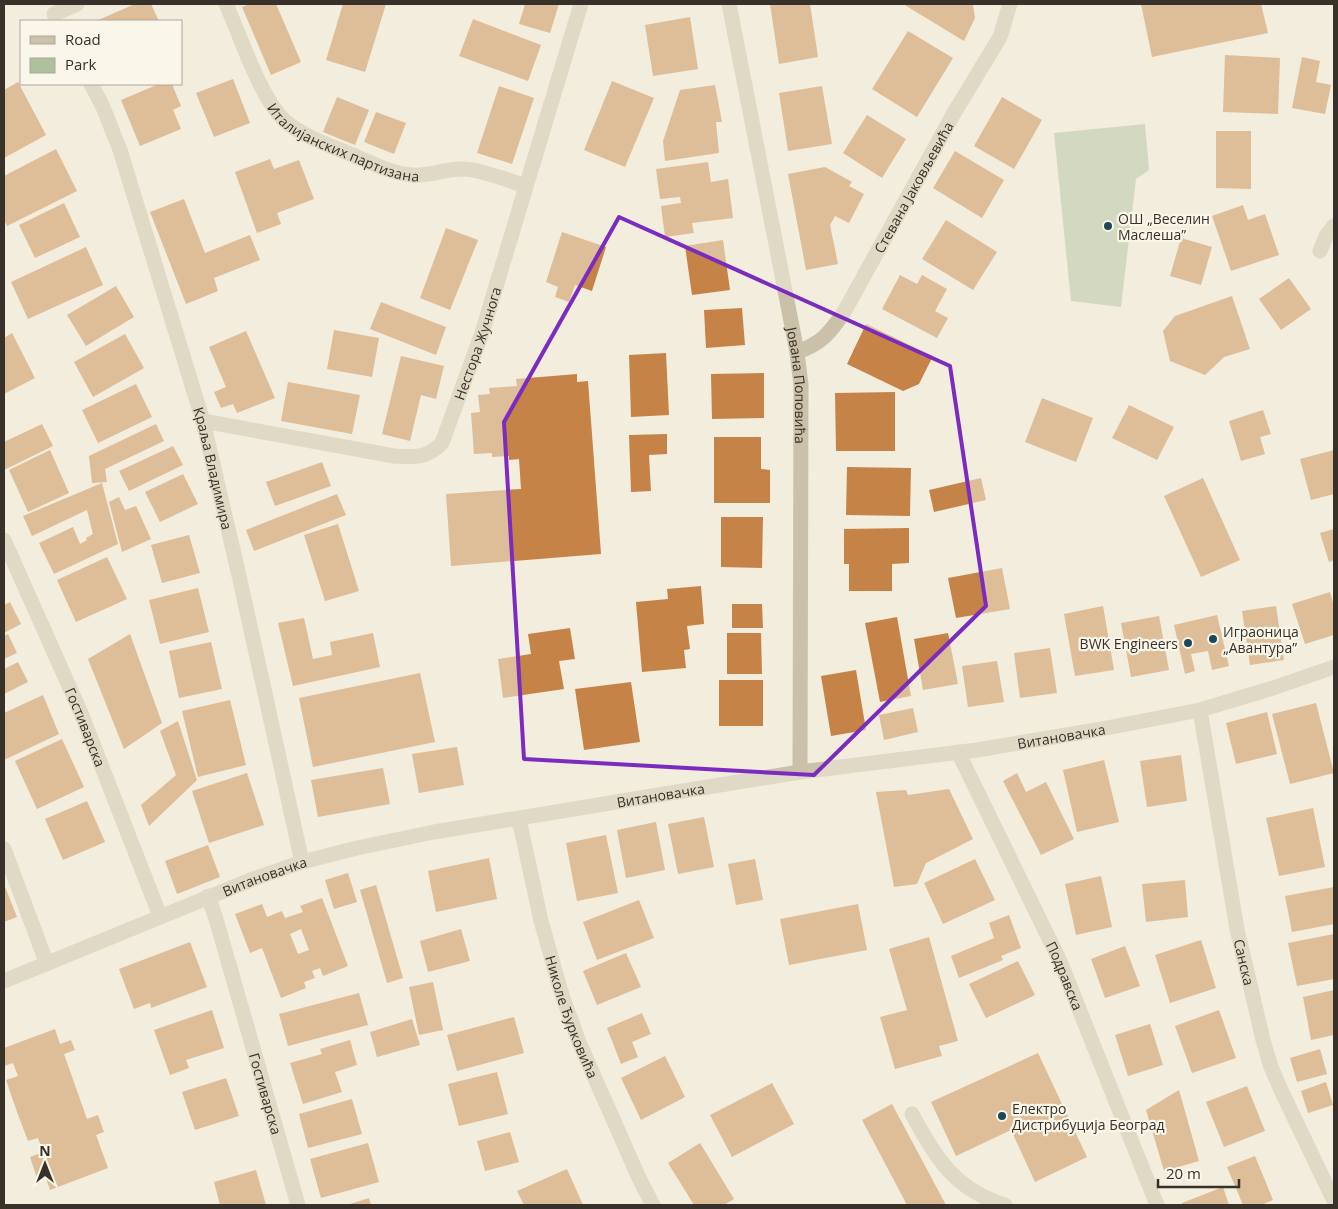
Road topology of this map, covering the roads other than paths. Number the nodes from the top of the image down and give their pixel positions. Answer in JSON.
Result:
{"nodes":[{"id":1,"x":78,"y":4,"type":"edge"},
{"id":2,"x":226,"y":4,"type":"edge"},
{"id":3,"x":581,"y":4,"type":"edge"},
{"id":4,"x":729,"y":4,"type":"edge"},
{"id":5,"x":1010,"y":4,"type":"edge"},
{"id":6,"x":53,"y":13,"type":"edge"},
{"id":7,"x":92,"y":85,"type":"edge"},
{"id":8,"x":526,"y":186,"type":"junction"},
{"id":9,"x":1334,"y":226,"type":"edge"},
{"id":10,"x":1320,"y":251,"type":"dead end"},
{"id":11,"x":796,"y":352,"type":"junction"},
{"id":12,"x":203,"y":421,"type":"junction"},
{"id":13,"x":4,"y":540,"type":"edge"},
{"id":14,"x":1334,"y":666,"type":"edge"},
{"id":15,"x":1200,"y":710,"type":"junction"},
{"id":16,"x":958,"y":752,"type":"junction"},
{"id":17,"x":800,"y":772,"type":"junction"},
{"id":18,"x":518,"y":819,"type":"junction"},
{"id":19,"x":4,"y":849,"type":"edge"},
{"id":20,"x":302,"y":862,"type":"junction"},
{"id":21,"x":208,"y":896,"type":"junction"},
{"id":22,"x":160,"y":916,"type":"junction"},
{"id":23,"x":48,"y":964,"type":"junction"},
{"id":24,"x":4,"y":981,"type":"edge"},
{"id":25,"x":912,"y":1114,"type":"dead end"},
{"id":26,"x":1334,"y":1201,"type":"edge"},
{"id":27,"x":298,"y":1205,"type":"edge"},
{"id":28,"x":653,"y":1205,"type":"edge"},
{"id":29,"x":1005,"y":1205,"type":"edge"},
{"id":30,"x":1157,"y":1205,"type":"edge"}],
"edges":[{"from":1,"to":6,"type":"street"},
{"from":2,"to":8,"type":"street","name":"Италијанских партизана"},
{"from":3,"to":8,"type":"street","name":"Нестора Жучнога"},
{"from":4,"to":11,"type":"street","name":"Јована Поповића"},
{"from":5,"to":11,"type":"street","name":"Стевана Јаковљевића"},
{"from":7,"to":12,"type":"street","name":"Краља Владимира"},
{"from":8,"to":12,"type":"street","name":"Нестора Жучнога"},
{"from":9,"to":10,"type":"street"},
{"from":11,"to":17,"type":"street","name":"Јована Поповића"},
{"from":12,"to":20,"type":"street","name":"Краља Владимира"},
{"from":13,"to":22,"type":"street","name":"Гостиварска"},
{"from":14,"to":15,"type":"street","name":"Витановачка"},
{"from":15,"to":16,"type":"street","name":"Витановачка"},
{"from":15,"to":26,"type":"street","name":"Санска"},
{"from":16,"to":17,"type":"street","name":"Витановачка"},
{"from":16,"to":30,"type":"street","name":"Подравска"},
{"from":17,"to":18,"type":"street","name":"Витановачка"},
{"from":18,"to":20,"type":"street","name":"Витановачка"},
{"from":18,"to":28,"type":"street","name":"Николе Ђурковића"},
{"from":19,"to":23,"type":"street"},
{"from":20,"to":21,"type":"street","name":"Витановачка"},
{"from":21,"to":22,"type":"street","name":"Витановачка"},
{"from":21,"to":27,"type":"street","name":"Гостиварска"},
{"from":22,"to":23,"type":"street","name":"Витановачка"},
{"from":23,"to":24,"type":"street","name":"Витановачка"},
{"from":25,"to":29,"type":"street"}]}
